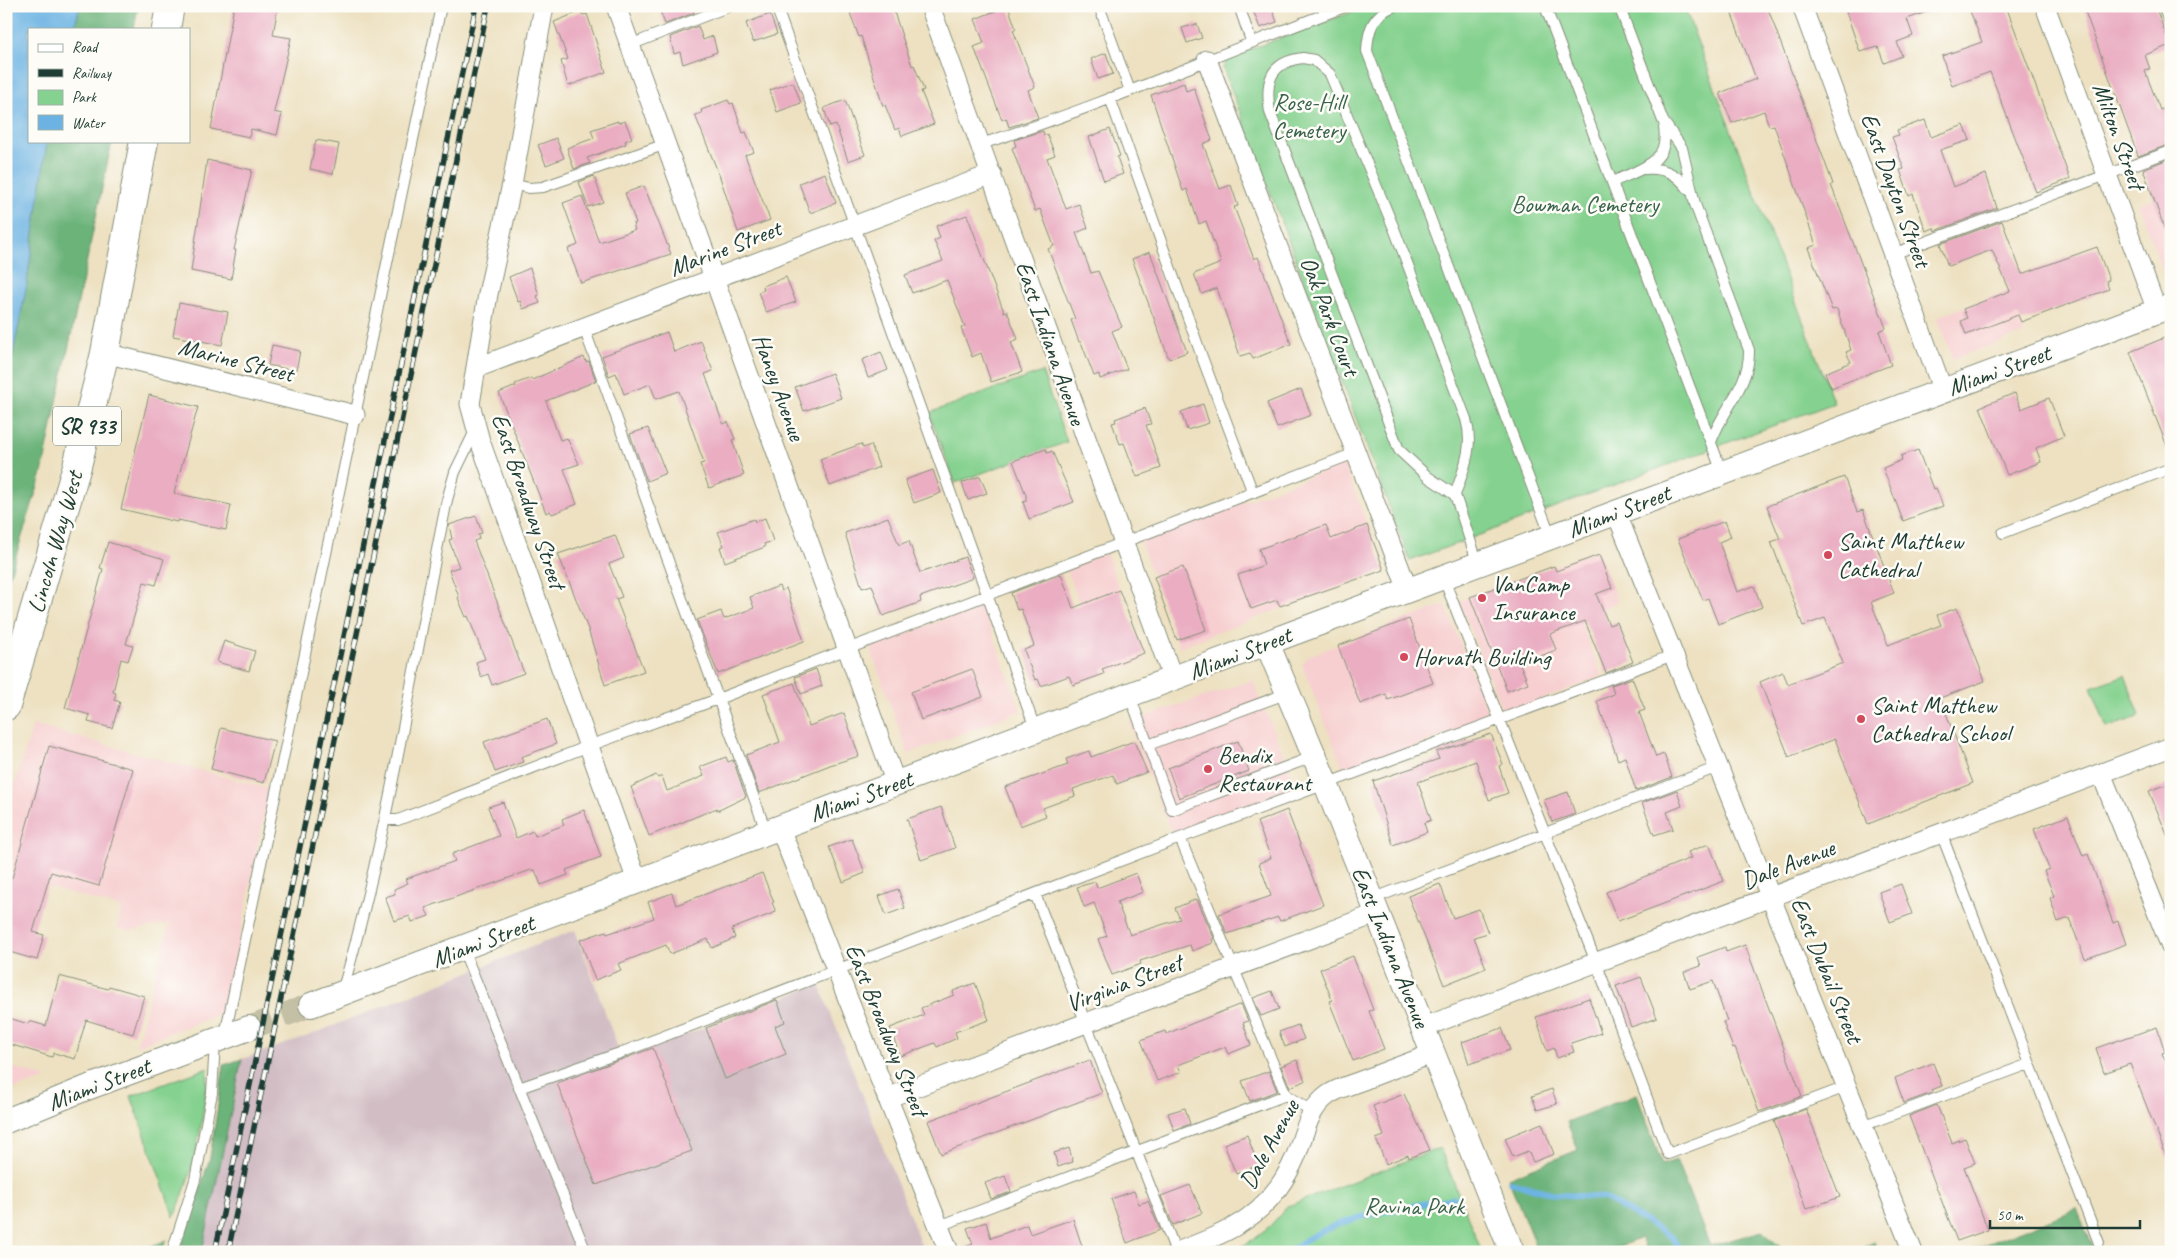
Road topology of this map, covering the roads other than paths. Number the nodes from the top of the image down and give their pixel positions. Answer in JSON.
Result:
{"nodes":[{"id":1,"x":170,"y":6,"type":"edge"},
{"id":2,"x":441,"y":6,"type":"edge"},
{"id":3,"x":544,"y":6,"type":"edge"},
{"id":4,"x":616,"y":6,"type":"edge"},
{"id":5,"x":730,"y":6,"type":"edge"},
{"id":6,"x":776,"y":6,"type":"edge"},
{"id":7,"x":930,"y":6,"type":"edge"},
{"id":8,"x":1099,"y":6,"type":"edge"},
{"id":9,"x":1239,"y":6,"type":"edge"},
{"id":10,"x":1347,"y":6,"type":"edge"},
{"id":11,"x":1394,"y":6,"type":"edge"},
{"id":12,"x":1545,"y":6,"type":"edge"},
{"id":13,"x":1618,"y":6,"type":"edge"},
{"id":14,"x":1802,"y":6,"type":"edge"},
{"id":15,"x":2045,"y":6,"type":"edge"},
{"id":16,"x":2163,"y":6,"type":"edge"},
{"id":17,"x":2171,"y":25,"type":"edge"},
{"id":18,"x":166,"y":28,"type":"edge"},
{"id":19,"x":1251,"y":41,"type":"junction"},
{"id":20,"x":630,"y":45,"type":"junction"},
{"id":21,"x":1207,"y":60,"type":"junction"},
{"id":22,"x":1130,"y":91,"type":"junction"},
{"id":23,"x":1110,"y":98,"type":"junction"},
{"id":24,"x":1662,"y":121,"type":"junction"},
{"id":25,"x":144,"y":142,"type":"edge"},
{"id":26,"x":666,"y":144,"type":"junction"},
{"id":27,"x":981,"y":144,"type":"junction"},
{"id":28,"x":2171,"y":151,"type":"edge"},
{"id":29,"x":1642,"y":169,"type":"junction"},
{"id":30,"x":992,"y":174,"type":"junction"},
{"id":31,"x":2107,"y":174,"type":"junction"},
{"id":32,"x":1613,"y":182,"type":"junction"},
{"id":33,"x":512,"y":184,"type":"junction"},
{"id":34,"x":1692,"y":196,"type":"junction"},
{"id":35,"x":853,"y":226,"type":"junction"},
{"id":36,"x":1893,"y":254,"type":"junction"},
{"id":37,"x":714,"y":279,"type":"junction"},
{"id":38,"x":2164,"y":308,"type":"edge"},
{"id":39,"x":584,"y":328,"type":"junction"},
{"id":40,"x":105,"y":353,"type":"junction"},
{"id":41,"x":476,"y":368,"type":"junction"},
{"id":42,"x":1943,"y":391,"type":"junction"},
{"id":43,"x":355,"y":415,"type":"junction"},
{"id":44,"x":477,"y":428,"type":"junction"},
{"id":45,"x":1711,"y":442,"type":"junction"},
{"id":46,"x":1355,"y":453,"type":"junction"},
{"id":47,"x":2171,"y":468,"type":"edge"},
{"id":48,"x":1722,"y":472,"type":"junction"},
{"id":49,"x":1253,"y":493,"type":"junction"},
{"id":50,"x":1455,"y":495,"type":"junction"},
{"id":51,"x":1616,"y":512,"type":"junction"},
{"id":52,"x":2002,"y":532,"type":"dead end"},
{"id":53,"x":1551,"y":537,"type":"junction"},
{"id":54,"x":1122,"y":542,"type":"junction"},
{"id":55,"x":1478,"y":564,"type":"junction"},
{"id":56,"x":1443,"y":577,"type":"junction"},
{"id":57,"x":1408,"y":590,"type":"junction"},
{"id":58,"x":987,"y":595,"type":"junction"},
{"id":59,"x":1268,"y":643,"type":"junction"},
{"id":60,"x":848,"y":649,"type":"junction"},
{"id":61,"x":1673,"y":655,"type":"junction"},
{"id":62,"x":1173,"y":679,"type":"junction"},
{"id":63,"x":1288,"y":693,"type":"junction"},
{"id":64,"x":1130,"y":696,"type":"junction"},
{"id":65,"x":718,"y":699,"type":"junction"},
{"id":66,"x":6,"y":706,"type":"edge"},
{"id":67,"x":1501,"y":720,"type":"junction"},
{"id":68,"x":1036,"y":731,"type":"junction"},
{"id":69,"x":1148,"y":745,"type":"junction"},
{"id":70,"x":588,"y":746,"type":"junction"},
{"id":71,"x":2171,"y":747,"type":"edge"},
{"id":72,"x":1315,"y":756,"type":"junction"},
{"id":73,"x":1718,"y":767,"type":"junction"},
{"id":74,"x":2101,"y":773,"type":"junction"},
{"id":75,"x":896,"y":784,"type":"junction"},
{"id":76,"x":1326,"y":784,"type":"junction"},
{"id":77,"x":385,"y":820,"type":"junction"},
{"id":78,"x":772,"y":829,"type":"junction"},
{"id":79,"x":1544,"y":833,"type":"junction"},
{"id":80,"x":1941,"y":833,"type":"junction"},
{"id":81,"x":1180,"y":838,"type":"junction"},
{"id":82,"x":638,"y":881,"type":"junction"},
{"id":83,"x":1034,"y":894,"type":"junction"},
{"id":84,"x":1771,"y":898,"type":"junction"},
{"id":85,"x":1375,"y":906,"type":"junction"},
{"id":86,"x":2171,"y":947,"type":"edge"},
{"id":87,"x":463,"y":949,"type":"junction"},
{"id":88,"x":1596,"y":962,"type":"junction"},
{"id":89,"x":1233,"y":969,"type":"junction"},
{"id":90,"x":836,"y":971,"type":"junction"},
{"id":91,"x":342,"y":993,"type":"junction"},
{"id":92,"x":311,"y":1005,"type":"tunnel mouth"},
{"id":93,"x":1086,"y":1024,"type":"junction"},
{"id":94,"x":1424,"y":1027,"type":"junction"},
{"id":95,"x":249,"y":1028,"type":"tunnel mouth"},
{"id":96,"x":220,"y":1039,"type":"junction"},
{"id":97,"x":1434,"y":1053,"type":"junction"},
{"id":98,"x":2029,"y":1064,"type":"junction"},
{"id":99,"x":1846,"y":1087,"type":"junction"},
{"id":100,"x":520,"y":1088,"type":"junction"},
{"id":101,"x":1286,"y":1095,"type":"junction"},
{"id":102,"x":887,"y":1098,"type":"junction"},
{"id":103,"x":1313,"y":1112,"type":"junction"},
{"id":104,"x":6,"y":1120,"type":"edge"},
{"id":105,"x":1862,"y":1126,"type":"junction"},
{"id":106,"x":1138,"y":1151,"type":"junction"},
{"id":107,"x":939,"y":1226,"type":"junction"},
{"id":108,"x":2099,"y":1243,"type":"dead end"},
{"id":109,"x":172,"y":1252,"type":"edge"},
{"id":110,"x":586,"y":1252,"type":"edge"},
{"id":111,"x":949,"y":1252,"type":"edge"},
{"id":112,"x":1177,"y":1252,"type":"edge"},
{"id":113,"x":1512,"y":1252,"type":"edge"},
{"id":114,"x":1913,"y":1252,"type":"edge"}],
"edges":[{"from":1,"to":18,"type":"main road"},
{"from":2,"to":43,"type":"lane"},
{"from":3,"to":33,"type":"street","name":"East Broadway Street"},
{"from":4,"to":20,"type":"street","name":"Haney Avenue"},
{"from":5,"to":20,"type":"lane"},
{"from":6,"to":35,"type":"lane"},
{"from":7,"to":27,"type":"street","name":"East Indiana Avenue"},
{"from":8,"to":22,"type":"lane"},
{"from":9,"to":19,"type":"lane"},
{"from":10,"to":19,"type":"lane"},
{"from":11,"to":53,"type":"lane"},
{"from":12,"to":32,"type":"lane"},
{"from":13,"to":24,"type":"lane"},
{"from":14,"to":36,"type":"street","name":"East Dayton Street"},
{"from":15,"to":31,"type":"street","name":"Milton Street"},
{"from":16,"to":17,"type":"lane"},
{"from":19,"to":21,"type":"lane"},
{"from":20,"to":26,"type":"street","name":"Haney Avenue"},
{"from":21,"to":22,"type":"lane"},
{"from":21,"to":46,"type":"street","name":"Oak Park Court"},
{"from":22,"to":23,"type":"lane"},
{"from":23,"to":27,"type":"lane"},
{"from":23,"to":49,"type":"lane"},
{"from":24,"to":29,"type":"lane"},
{"from":24,"to":34,"type":"lane"},
{"from":25,"to":40,"type":"main road","name":"Lincoln Way West","number":"SR 933"},
{"from":26,"to":33,"type":"lane"},
{"from":26,"to":37,"type":"street","name":"Haney Avenue"},
{"from":27,"to":30,"type":"street","name":"East Indiana Avenue"},
{"from":28,"to":31,"type":"lane"},
{"from":29,"to":32,"type":"lane"},
{"from":29,"to":34,"type":"lane"},
{"from":30,"to":35,"type":"street","name":"Marine Street"},
{"from":30,"to":54,"type":"street","name":"East Indiana Avenue"},
{"from":31,"to":36,"type":"lane"},
{"from":31,"to":38,"type":"street","name":"Milton Street"},
{"from":32,"to":45,"type":"lane"},
{"from":33,"to":41,"type":"street","name":"East Broadway Street"},
{"from":34,"to":45,"type":"lane"},
{"from":35,"to":37,"type":"street","name":"Marine Street"},
{"from":35,"to":58,"type":"lane"},
{"from":36,"to":42,"type":"street","name":"East Dayton Street"},
{"from":37,"to":39,"type":"street","name":"Marine Street"},
{"from":37,"to":60,"type":"street","name":"Haney Avenue"},
{"from":38,"to":42,"type":"street","name":"Miami Street"},
{"from":39,"to":41,"type":"street","name":"Marine Street"},
{"from":39,"to":65,"type":"lane"},
{"from":40,"to":43,"type":"street","name":"Marine Street"},
{"from":40,"to":66,"type":"main road","name":"Lincoln Way West","number":"SR 933"},
{"from":41,"to":44,"type":"street","name":"East Broadway Street"},
{"from":42,"to":48,"type":"street","name":"Miami Street"},
{"from":43,"to":96,"type":"lane"},
{"from":44,"to":70,"type":"street","name":"East Broadway Street"},
{"from":44,"to":77,"type":"lane"},
{"from":45,"to":48,"type":"lane"},
{"from":46,"to":49,"type":"lane"},
{"from":46,"to":57,"type":"street","name":"Oak Park Court"},
{"from":47,"to":52,"type":"lane"},
{"from":48,"to":51,"type":"street","name":"Miami Street"},
{"from":49,"to":54,"type":"lane"},
{"from":50,"to":50,"type":"lane"},
{"from":50,"to":55,"type":"lane"},
{"from":51,"to":53,"type":"street","name":"Miami Street"},
{"from":51,"to":61,"type":"street","name":"East Dubail Street"},
{"from":53,"to":55,"type":"street","name":"Miami Street"},
{"from":54,"to":58,"type":"lane"},
{"from":54,"to":62,"type":"street","name":"East Indiana Avenue"},
{"from":55,"to":56,"type":"street","name":"Miami Street"},
{"from":56,"to":57,"type":"street","name":"Miami Street"},
{"from":56,"to":67,"type":"lane"},
{"from":57,"to":59,"type":"street","name":"Miami Street"},
{"from":58,"to":60,"type":"lane"},
{"from":58,"to":68,"type":"lane"},
{"from":59,"to":62,"type":"street","name":"Miami Street"},
{"from":59,"to":63,"type":"street","name":"East Indiana Avenue"},
{"from":60,"to":65,"type":"lane"},
{"from":60,"to":75,"type":"street","name":"Haney Avenue"},
{"from":61,"to":67,"type":"lane"},
{"from":61,"to":73,"type":"street","name":"East Dubail Street"},
{"from":62,"to":64,"type":"street","name":"Miami Street"},
{"from":63,"to":69,"type":"lane"},
{"from":63,"to":72,"type":"street","name":"East Indiana Avenue"},
{"from":64,"to":68,"type":"street","name":"Miami Street"},
{"from":64,"to":69,"type":"lane"},
{"from":65,"to":70,"type":"lane"},
{"from":65,"to":78,"type":"lane"},
{"from":67,"to":76,"type":"lane"},
{"from":67,"to":79,"type":"lane"},
{"from":68,"to":75,"type":"street","name":"Miami Street"},
{"from":69,"to":72,"type":"lane"},
{"from":70,"to":77,"type":"lane"},
{"from":70,"to":82,"type":"street","name":"East Broadway Street"},
{"from":71,"to":74,"type":"street","name":"Dale Avenue"},
{"from":72,"to":76,"type":"street","name":"East Indiana Avenue"},
{"from":73,"to":79,"type":"lane"},
{"from":73,"to":84,"type":"street","name":"East Dubail Street"},
{"from":74,"to":80,"type":"street","name":"Dale Avenue"},
{"from":74,"to":86,"type":"street"},
{"from":75,"to":78,"type":"street","name":"Miami Street"},
{"from":76,"to":81,"type":"lane"},
{"from":76,"to":85,"type":"street","name":"East Indiana Avenue"},
{"from":77,"to":91,"type":"lane"},
{"from":78,"to":82,"type":"street","name":"Miami Street"},
{"from":78,"to":90,"type":"street","name":"East Broadway Street"},
{"from":79,"to":85,"type":"lane"},
{"from":79,"to":88,"type":"lane"},
{"from":80,"to":84,"type":"street","name":"Dale Avenue"},
{"from":80,"to":98,"type":"lane"},
{"from":81,"to":83,"type":"lane"},
{"from":81,"to":89,"type":"lane"},
{"from":82,"to":87,"type":"street","name":"Miami Street"},
{"from":83,"to":90,"type":"lane"},
{"from":83,"to":93,"type":"lane"},
{"from":84,"to":88,"type":"street","name":"Dale Avenue"},
{"from":84,"to":99,"type":"street","name":"East Dubail Street"},
{"from":85,"to":89,"type":"street","name":"Virginia Street"},
{"from":85,"to":94,"type":"street","name":"East Indiana Avenue"},
{"from":87,"to":91,"type":"street","name":"Miami Street"},
{"from":87,"to":100,"type":"lane"},
{"from":88,"to":94,"type":"street","name":"Dale Avenue"},
{"from":88,"to":99,"type":"lane"},
{"from":89,"to":93,"type":"street","name":"Virginia Street"},
{"from":89,"to":101,"type":"lane"},
{"from":90,"to":100,"type":"lane"},
{"from":90,"to":102,"type":"street","name":"East Broadway Street"},
{"from":91,"to":92,"type":"street","name":"Miami Street"},
{"from":93,"to":102,"type":"street","name":"Virginia Street"},
{"from":93,"to":106,"type":"lane"},
{"from":94,"to":97,"type":"street","name":"East Indiana Avenue"},
{"from":95,"to":96,"type":"street","name":"Miami Street"},
{"from":96,"to":104,"type":"street","name":"Miami Street"},
{"from":96,"to":109,"type":"lane"},
{"from":97,"to":103,"type":"street","name":"Dale Avenue"},
{"from":97,"to":113,"type":"street","name":"East Indiana Avenue"},
{"from":98,"to":105,"type":"lane"},
{"from":98,"to":108,"type":"lane"},
{"from":99,"to":105,"type":"street","name":"East Dubail Street"},
{"from":100,"to":110,"type":"lane"},
{"from":101,"to":103,"type":"lane"},
{"from":101,"to":106,"type":"lane"},
{"from":102,"to":107,"type":"street","name":"East Broadway Street"},
{"from":103,"to":112,"type":"street","name":"Dale Avenue"},
{"from":105,"to":114,"type":"street","name":"East Dubail Street"},
{"from":106,"to":107,"type":"lane"},
{"from":106,"to":112,"type":"lane"},
{"from":107,"to":111,"type":"street","name":"East Broadway Street"}]}
